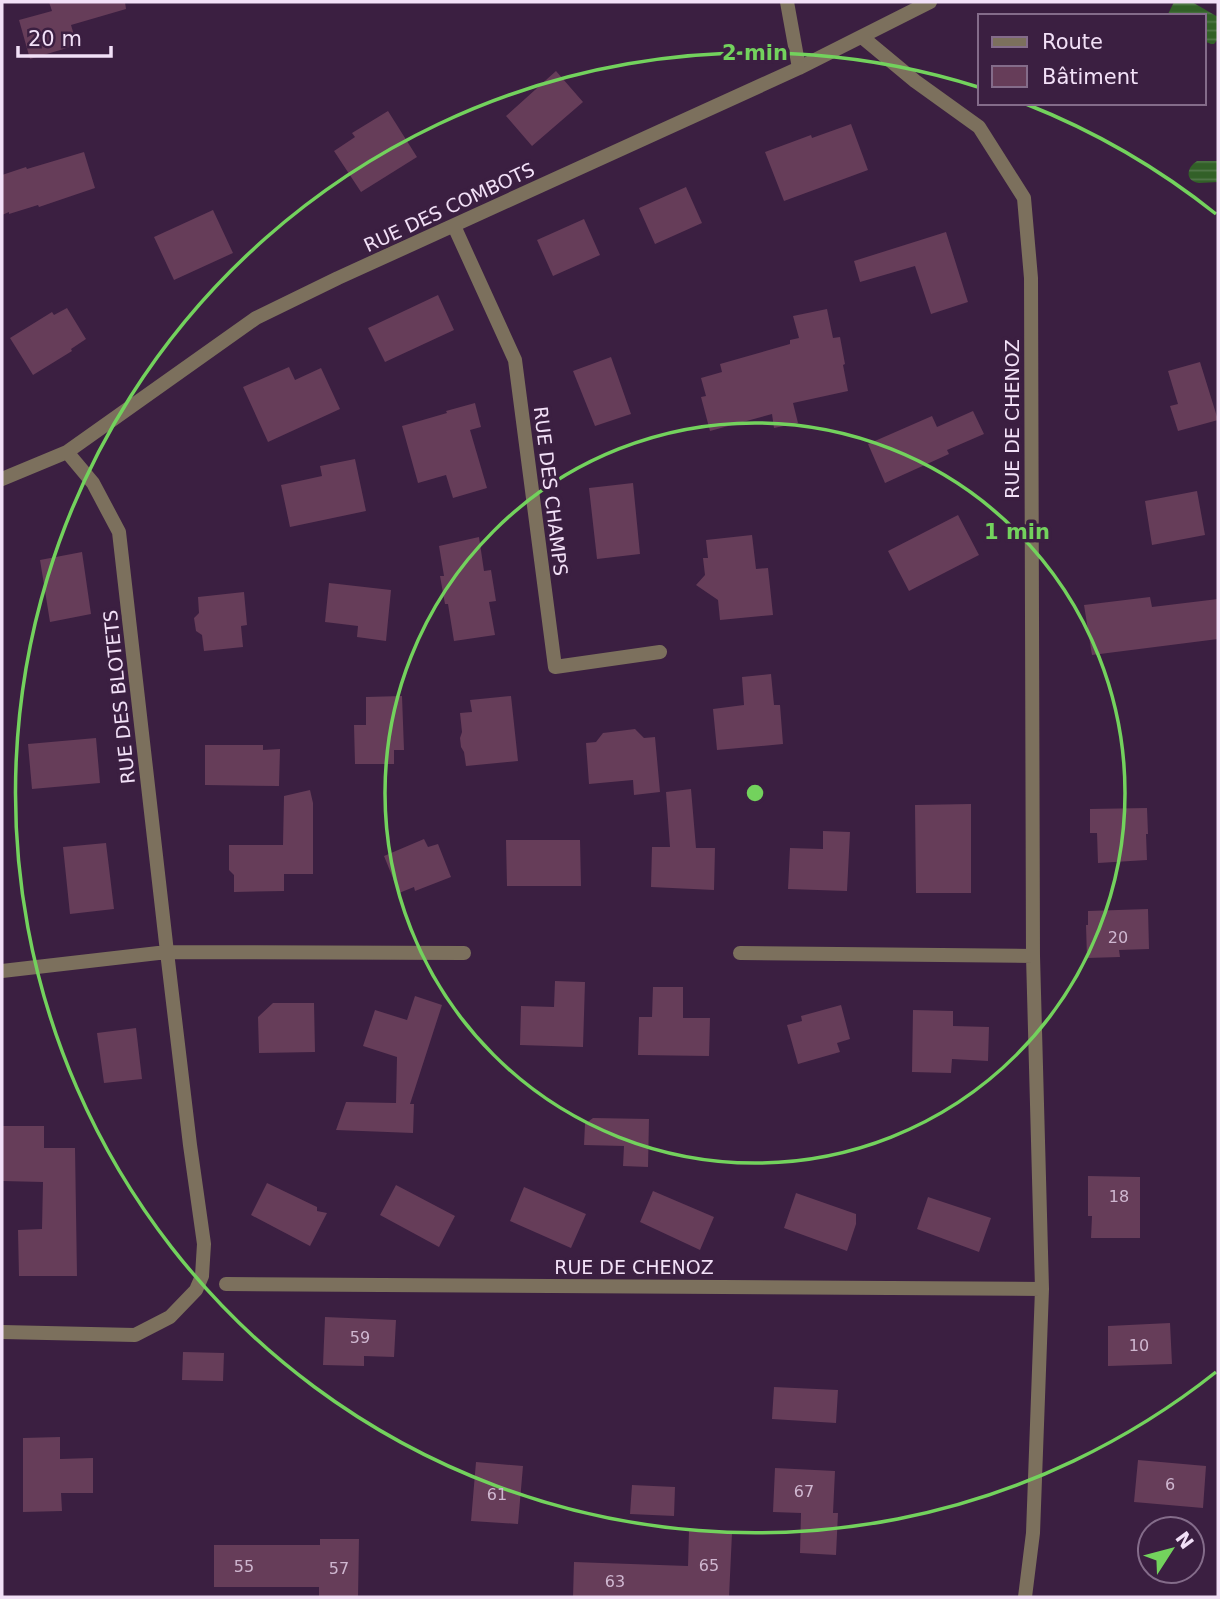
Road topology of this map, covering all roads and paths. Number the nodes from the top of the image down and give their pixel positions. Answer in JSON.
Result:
{"nodes":[{"id":1,"x":787,"y":2,"type":"edge"},
{"id":2,"x":930,"y":2,"type":"edge"},
{"id":3,"x":862,"y":37,"type":"junction"},
{"id":4,"x":799,"y":68,"type":"junction"},
{"id":5,"x":454,"y":226,"type":"junction"},
{"id":6,"x":67,"y":452,"type":"junction"},
{"id":7,"x":2,"y":479,"type":"edge"},
{"id":8,"x":660,"y":652,"type":"dead end"},
{"id":9,"x":167,"y":952,"type":"junction"},
{"id":10,"x":464,"y":953,"type":"dead end"},
{"id":11,"x":740,"y":953,"type":"dead end"},
{"id":12,"x":1032,"y":956,"type":"junction"},
{"id":13,"x":2,"y":971,"type":"edge"},
{"id":14,"x":226,"y":1284,"type":"dead end"},
{"id":15,"x":1042,"y":1289,"type":"junction"},
{"id":16,"x":2,"y":1332,"type":"edge"},
{"id":17,"x":1025,"y":1597,"type":"edge"}],
"edges":[{"from":1,"to":4,"type":"street"},
{"from":2,"to":3,"type":"street","name":"RUE DES COMBOTS"},
{"from":3,"to":4,"type":"street","name":"RUE DES COMBOTS"},
{"from":3,"to":12,"type":"street","name":"RUE DE CHENOZ"},
{"from":4,"to":5,"type":"street","name":"RUE DES COMBOTS"},
{"from":5,"to":6,"type":"street","name":"RUE DES COMBOTS"},
{"from":5,"to":8,"type":"street","name":"RUE DES CHAMPS"},
{"from":6,"to":7,"type":"street","name":"RUE DES COMBOTS"},
{"from":6,"to":9,"type":"street","name":"RUE DES BLOTETS"},
{"from":9,"to":10,"type":"street"},
{"from":9,"to":13,"type":"street"},
{"from":9,"to":16,"type":"street","name":"RUE DES BLOTETS"},
{"from":11,"to":12,"type":"street"},
{"from":12,"to":15,"type":"street","name":"RUE DE CHENOZ"},
{"from":14,"to":15,"type":"street","name":"RUE DE CHENOZ"},
{"from":15,"to":17,"type":"street","name":"RUE DE CHENOZ"}]}
